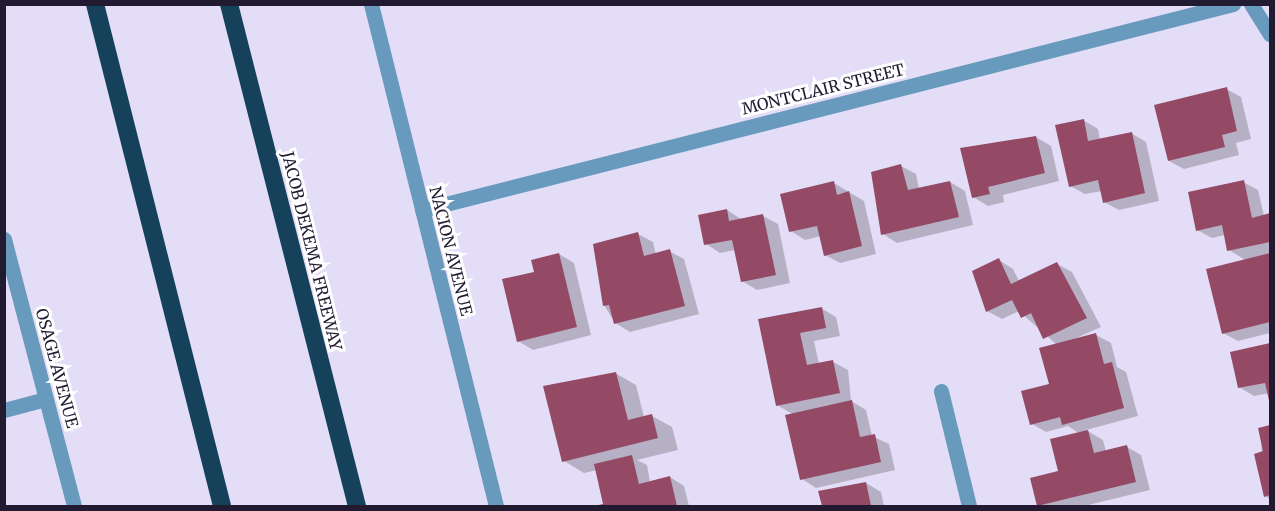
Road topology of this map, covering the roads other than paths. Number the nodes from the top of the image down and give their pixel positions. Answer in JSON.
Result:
{"nodes":[{"id":1,"x":95,"y":4,"type":"edge"},
{"id":2,"x":229,"y":4,"type":"edge"},
{"id":3,"x":371,"y":4,"type":"edge"},
{"id":4,"x":1233,"y":4,"type":"edge"},
{"id":5,"x":1251,"y":4,"type":"edge"},
{"id":6,"x":1270,"y":34,"type":"edge"},
{"id":7,"x":422,"y":210,"type":"junction"},
{"id":8,"x":4,"y":239,"type":"edge"},
{"id":9,"x":941,"y":390,"type":"dead end"},
{"id":10,"x":46,"y":399,"type":"junction"},
{"id":11,"x":4,"y":410,"type":"edge"},
{"id":12,"x":74,"y":507,"type":"edge"},
{"id":13,"x":222,"y":507,"type":"edge"},
{"id":14,"x":357,"y":507,"type":"edge"},
{"id":15,"x":496,"y":507,"type":"edge"},
{"id":16,"x":969,"y":507,"type":"edge"}],
"edges":[{"from":1,"to":13,"type":"highway"},
{"from":2,"to":14,"type":"highway","name":"JACOB DEKEMA FREEWAY"},
{"from":3,"to":7,"type":"street","name":"NACION AVENUE"},
{"from":4,"to":7,"type":"street","name":"MONTCLAIR STREET"},
{"from":5,"to":6,"type":"street"},
{"from":7,"to":15,"type":"street","name":"NACION AVENUE"},
{"from":8,"to":10,"type":"street","name":"OSAGE AVENUE"},
{"from":9,"to":16,"type":"street"},
{"from":10,"to":11,"type":"street"},
{"from":10,"to":12,"type":"street","name":"OSAGE AVENUE"}]}
